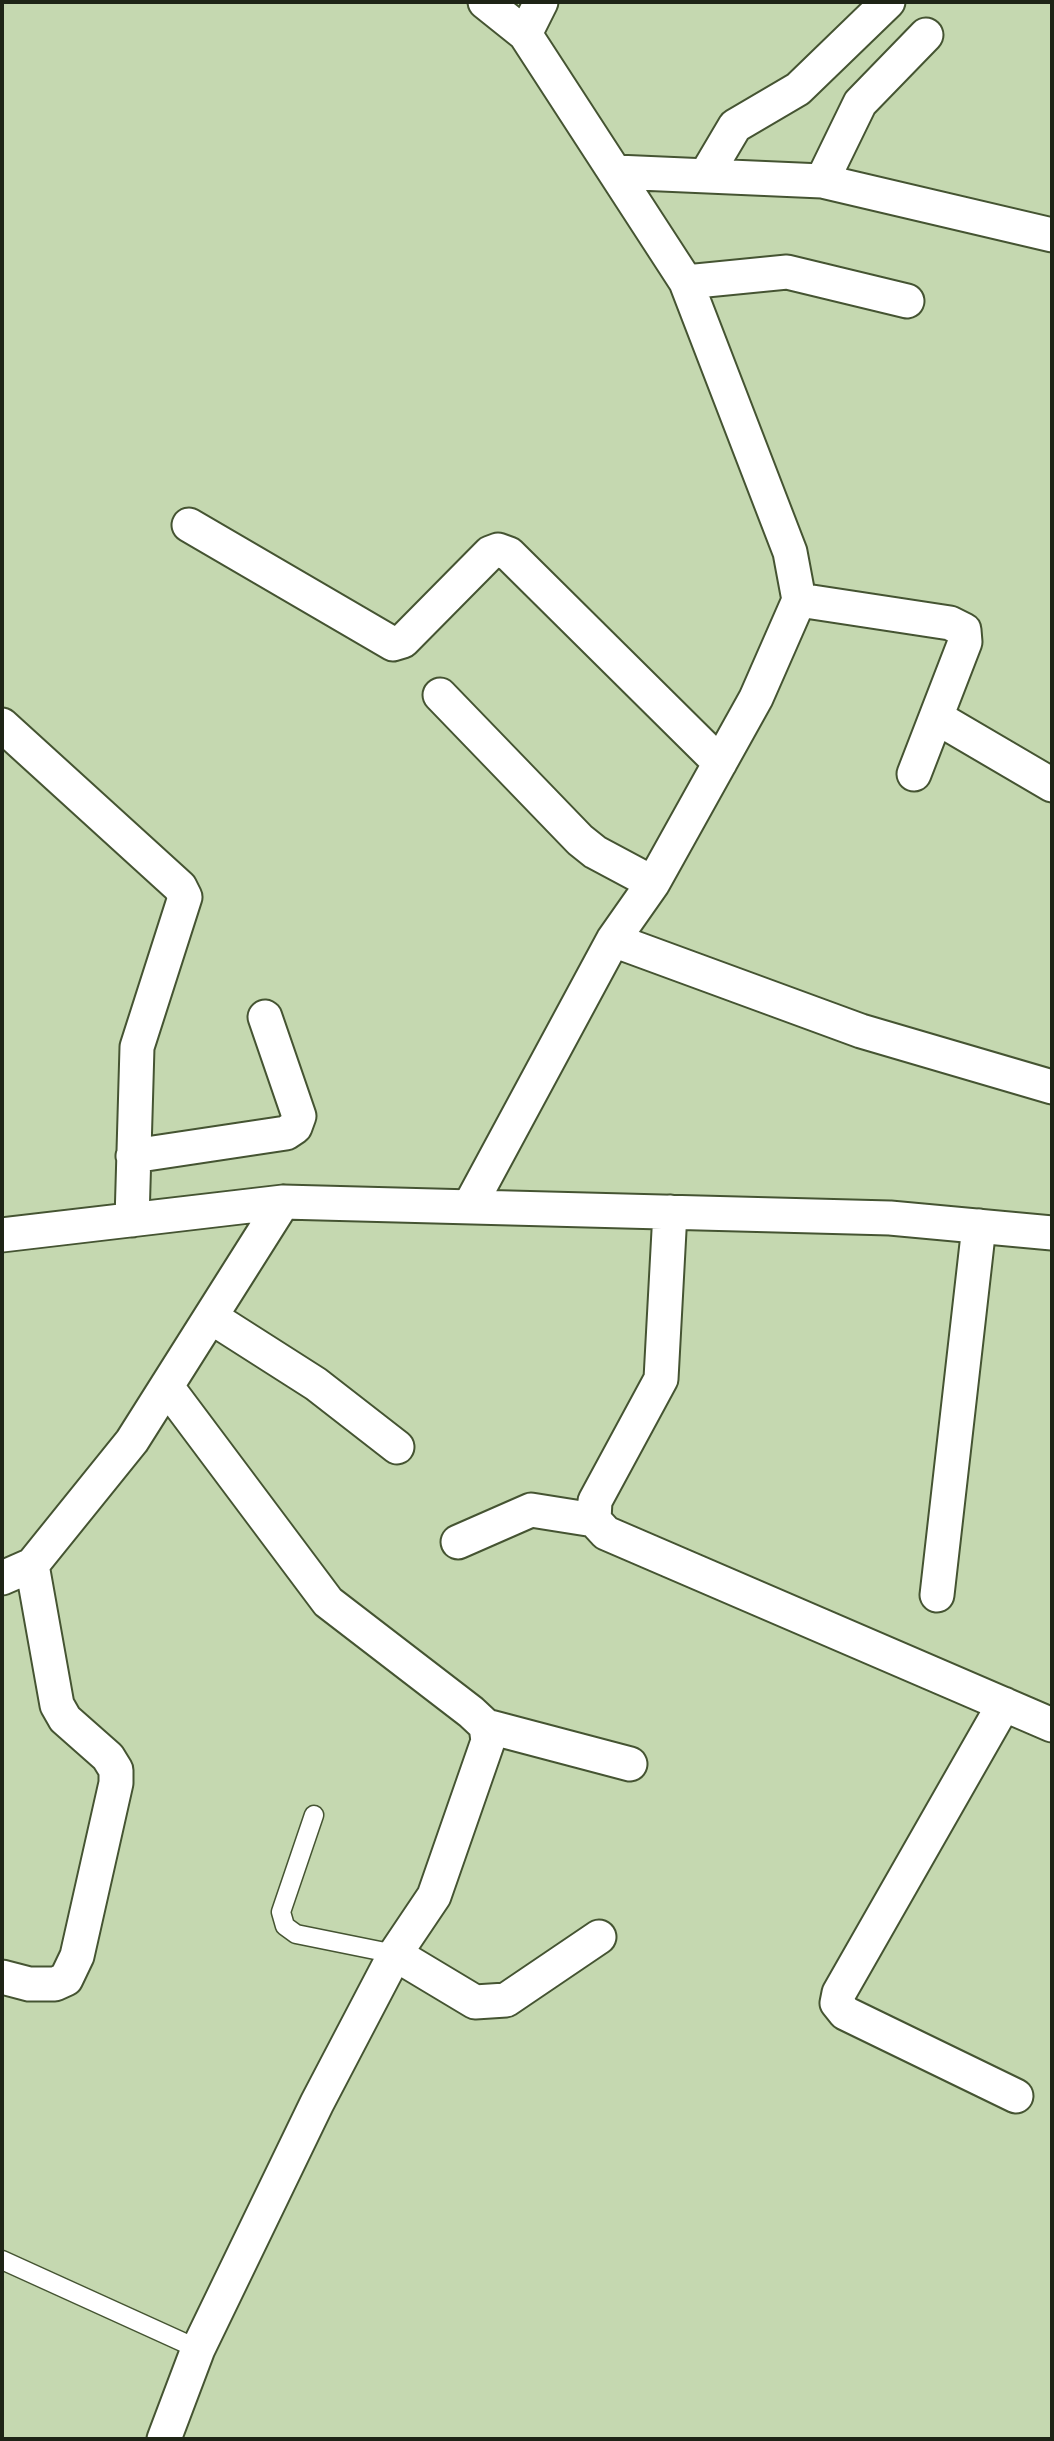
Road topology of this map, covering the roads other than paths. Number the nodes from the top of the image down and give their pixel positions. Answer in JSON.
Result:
{"nodes":[{"id":1,"x":485,"y":2,"type":"edge"},
{"id":2,"x":541,"y":2,"type":"edge"},
{"id":3,"x":888,"y":2,"type":"edge"},
{"id":4,"x":525,"y":34,"type":"junction"},
{"id":5,"x":926,"y":35,"type":"dead end"},
{"id":6,"x":616,"y":172,"type":"junction"},
{"id":7,"x":706,"y":175,"type":"junction"},
{"id":8,"x":822,"y":181,"type":"junction"},
{"id":9,"x":1052,"y":235,"type":"edge"},
{"id":10,"x":686,"y":282,"type":"junction"},
{"id":11,"x":907,"y":301,"type":"dead end"},
{"id":12,"x":189,"y":525,"type":"dead end"},
{"id":13,"x":799,"y":600,"type":"junction"},
{"id":14,"x":440,"y":695,"type":"dead end"},
{"id":15,"x":936,"y":717,"type":"junction"},
{"id":16,"x":2,"y":725,"type":"edge"},
{"id":17,"x":720,"y":762,"type":"junction"},
{"id":18,"x":914,"y":774,"type":"dead end"},
{"id":19,"x":1052,"y":785,"type":"edge"},
{"id":20,"x":653,"y":883,"type":"junction"},
{"id":21,"x":613,"y":940,"type":"junction"},
{"id":22,"x":265,"y":1017,"type":"dead end"},
{"id":23,"x":1052,"y":1087,"type":"edge"},
{"id":24,"x":133,"y":1156,"type":"junction"},
{"id":25,"x":283,"y":1202,"type":"junction"},
{"id":26,"x":469,"y":1207,"type":"junction"},
{"id":27,"x":670,"y":1212,"type":"junction"},
{"id":28,"x":132,"y":1220,"type":"junction"},
{"id":29,"x":979,"y":1226,"type":"junction"},
{"id":30,"x":1052,"y":1233,"type":"edge"},
{"id":31,"x":2,"y":1235,"type":"edge"},
{"id":32,"x":211,"y":1317,"type":"junction"},
{"id":33,"x":167,"y":1387,"type":"junction"},
{"id":34,"x":397,"y":1447,"type":"dead end"},
{"id":35,"x":594,"y":1520,"type":"junction"},
{"id":36,"x":458,"y":1542,"type":"dead end"},
{"id":37,"x":32,"y":1564,"type":"junction"},
{"id":38,"x":2,"y":1578,"type":"edge"},
{"id":39,"x":937,"y":1595,"type":"dead end"},
{"id":40,"x":1004,"y":1704,"type":"junction"},
{"id":41,"x":1052,"y":1725,"type":"edge"},
{"id":42,"x":486,"y":1726,"type":"junction"},
{"id":43,"x":630,"y":1764,"type":"dead end"},
{"id":44,"x":314,"y":1815,"type":"dead end"},
{"id":45,"x":598,"y":1937,"type":"dead end"},
{"id":46,"x":395,"y":1954,"type":"junction"},
{"id":47,"x":2,"y":1977,"type":"edge"},
{"id":48,"x":1016,"y":2096,"type":"dead end"},
{"id":49,"x":2,"y":2260,"type":"edge"},
{"id":50,"x":198,"y":2349,"type":"junction"},
{"id":51,"x":164,"y":2439,"type":"edge"}],
"edges":[{"from":1,"to":4,"type":"street"},
{"from":2,"to":4,"type":"street"},
{"from":3,"to":7,"type":"street"},
{"from":4,"to":6,"type":"street"},
{"from":5,"to":8,"type":"street"},
{"from":6,"to":7,"type":"street"},
{"from":6,"to":10,"type":"street"},
{"from":7,"to":8,"type":"street"},
{"from":8,"to":9,"type":"street"},
{"from":10,"to":11,"type":"street"},
{"from":10,"to":13,"type":"street"},
{"from":12,"to":17,"type":"street"},
{"from":13,"to":15,"type":"street"},
{"from":13,"to":17,"type":"street"},
{"from":14,"to":20,"type":"street"},
{"from":15,"to":18,"type":"street"},
{"from":15,"to":19,"type":"street"},
{"from":16,"to":24,"type":"street"},
{"from":17,"to":20,"type":"street"},
{"from":20,"to":21,"type":"street"},
{"from":21,"to":23,"type":"street"},
{"from":21,"to":26,"type":"street"},
{"from":22,"to":24,"type":"street"},
{"from":24,"to":28,"type":"street"},
{"from":25,"to":26,"type":"street"},
{"from":25,"to":28,"type":"street"},
{"from":25,"to":32,"type":"street"},
{"from":26,"to":27,"type":"street"},
{"from":27,"to":29,"type":"street"},
{"from":27,"to":35,"type":"street"},
{"from":28,"to":31,"type":"street"},
{"from":29,"to":30,"type":"street"},
{"from":29,"to":39,"type":"street"},
{"from":32,"to":33,"type":"street"},
{"from":32,"to":34,"type":"street"},
{"from":33,"to":37,"type":"street"},
{"from":33,"to":42,"type":"street"},
{"from":35,"to":36,"type":"street"},
{"from":35,"to":40,"type":"street"},
{"from":37,"to":38,"type":"street"},
{"from":37,"to":47,"type":"street"},
{"from":40,"to":41,"type":"street"},
{"from":40,"to":48,"type":"street"},
{"from":42,"to":43,"type":"street"},
{"from":42,"to":46,"type":"street"},
{"from":44,"to":46,"type":"lane"},
{"from":45,"to":46,"type":"street"},
{"from":46,"to":50,"type":"street"},
{"from":49,"to":50,"type":"lane"},
{"from":50,"to":51,"type":"street"}]}
